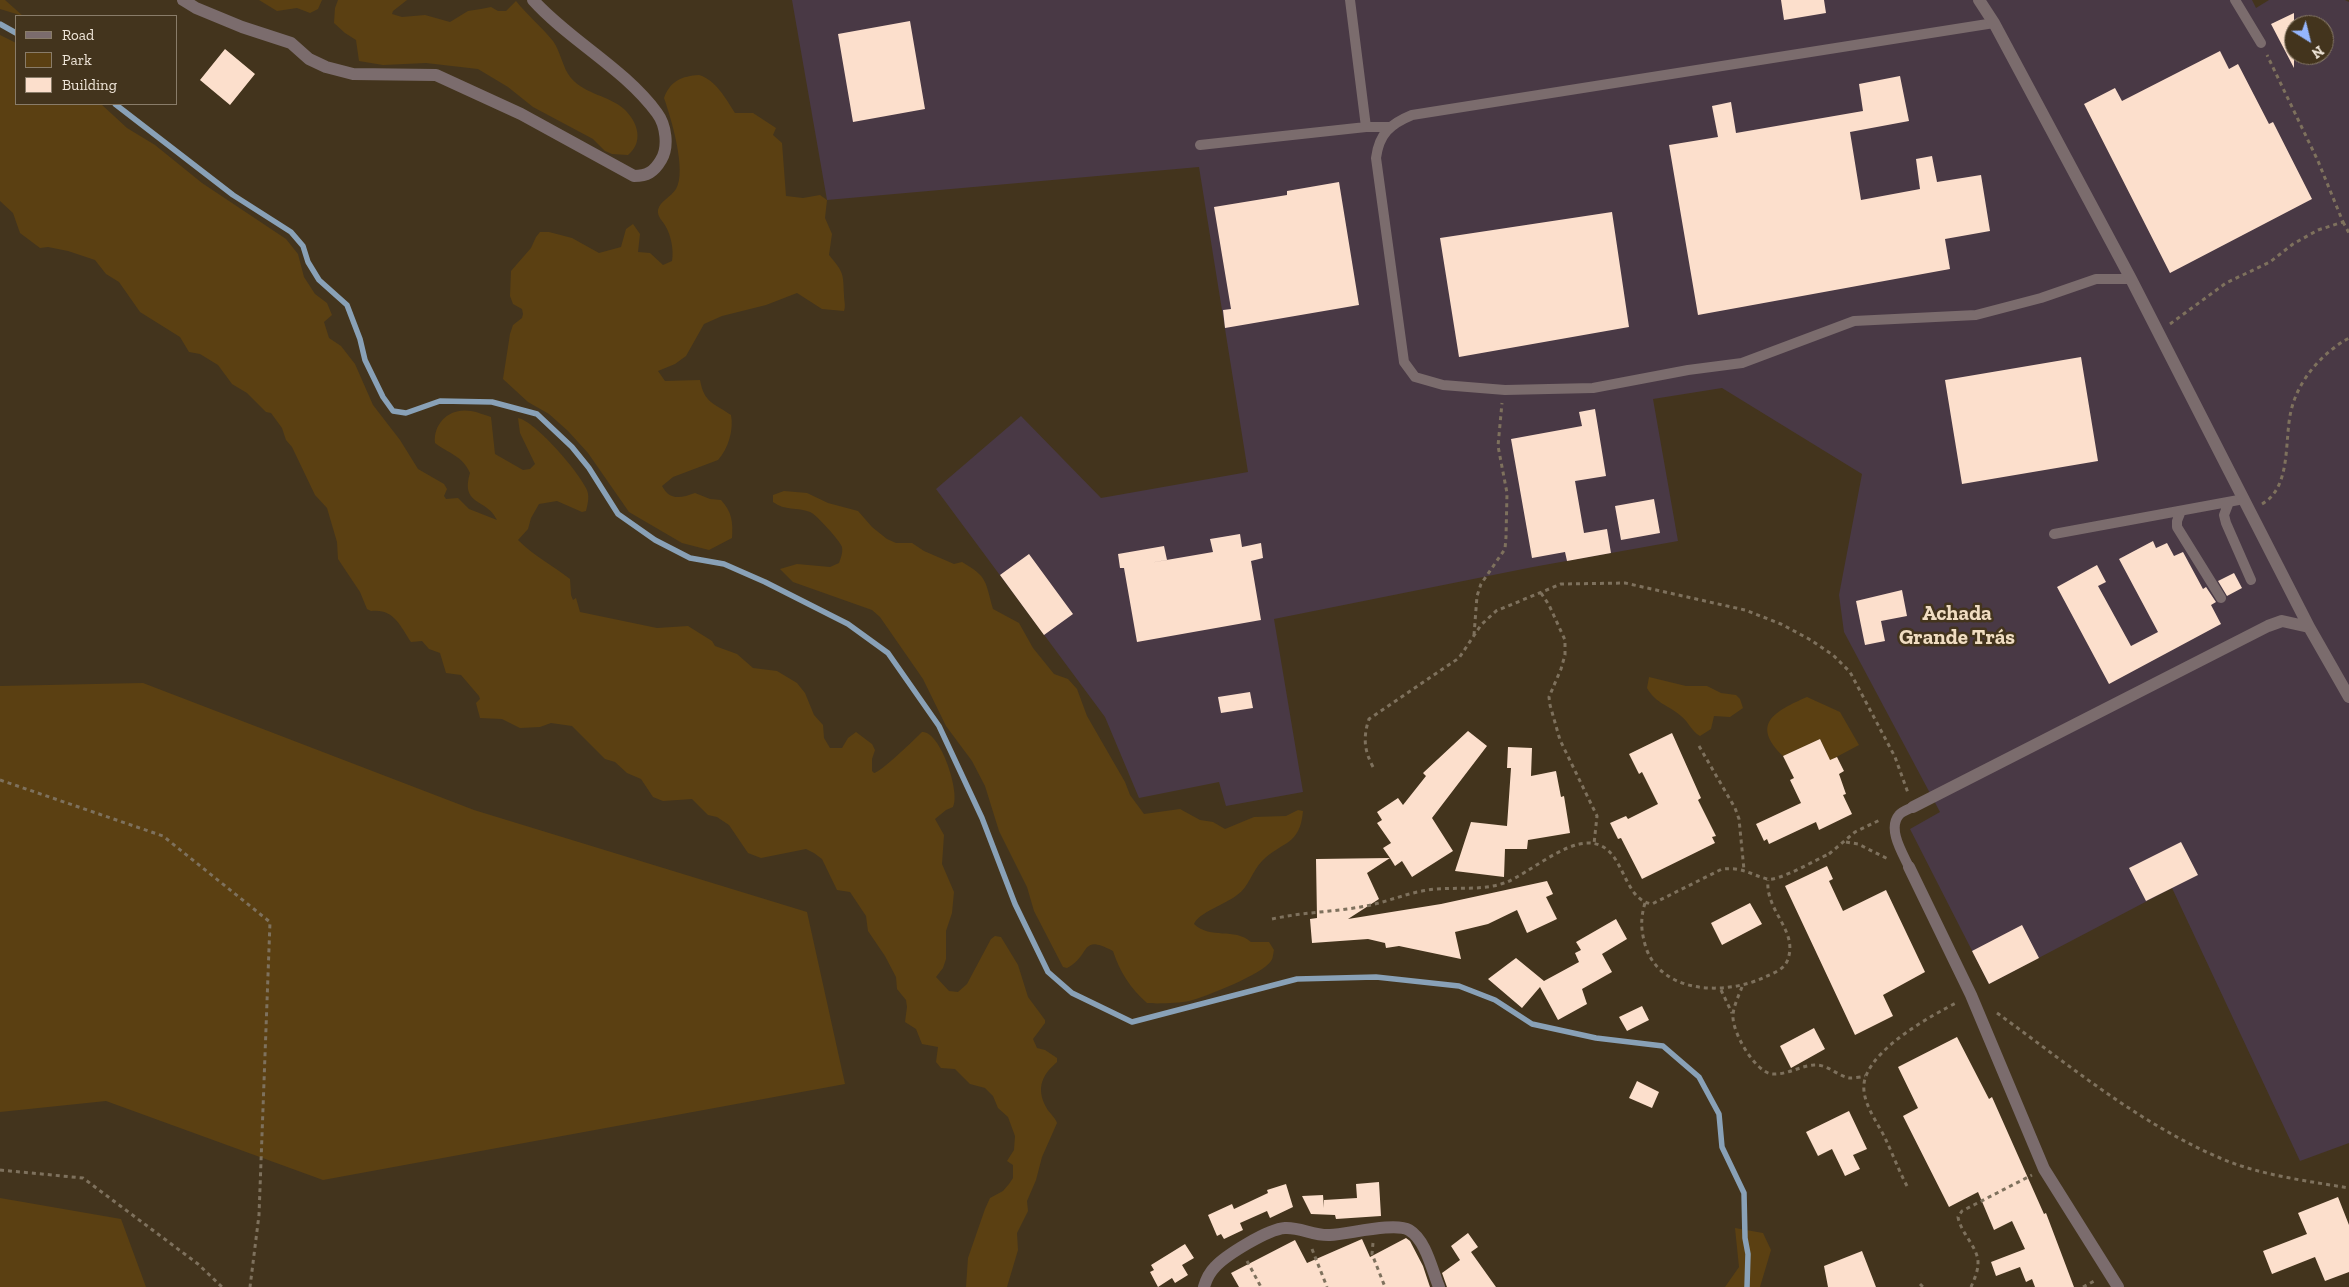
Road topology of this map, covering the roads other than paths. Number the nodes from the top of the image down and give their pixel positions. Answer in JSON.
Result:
{"nodes":[{"id":1,"x":183,"y":0,"type":"edge"},
{"id":2,"x":533,"y":0,"type":"edge"},
{"id":3,"x":1350,"y":0,"type":"edge"},
{"id":4,"x":1979,"y":0,"type":"edge"},
{"id":5,"x":2236,"y":0,"type":"edge"},
{"id":6,"x":1994,"y":24,"type":"junction"},
{"id":7,"x":2261,"y":43,"type":"road end"},
{"id":8,"x":1366,"y":127,"type":"junction"},
{"id":9,"x":1390,"y":127,"type":"junction"},
{"id":10,"x":1200,"y":145,"type":"dead end"},
{"id":11,"x":2130,"y":279,"type":"junction"},
{"id":12,"x":2244,"y":499,"type":"junction"},
{"id":13,"x":2229,"y":502,"type":"junction"},
{"id":14,"x":2181,"y":511,"type":"junction"},
{"id":15,"x":2054,"y":534,"type":"dead end"},
{"id":16,"x":2251,"y":580,"type":"dead end"},
{"id":17,"x":2221,"y":598,"type":"dead end"},
{"id":18,"x":2309,"y":627,"type":"junction"},
{"id":19,"x":2349,"y":697,"type":"edge"},
{"id":20,"x":1913,"y":807,"type":"joint"},
{"id":21,"x":1909,"y":867,"type":"joint"},
{"id":22,"x":1204,"y":1287,"type":"edge"},
{"id":23,"x":1439,"y":1287,"type":"edge"},
{"id":24,"x":2118,"y":1287,"type":"edge"}],
"edges":[{"from":1,"to":2,"type":"street"},
{"from":3,"to":8,"type":"lane"},
{"from":4,"to":6,"type":"street"},
{"from":5,"to":7,"type":"lane"},
{"from":6,"to":9,"type":"lane"},
{"from":6,"to":11,"type":"street"},
{"from":8,"to":9,"type":"lane"},
{"from":8,"to":10,"type":"lane"},
{"from":9,"to":11,"type":"lane"},
{"from":11,"to":12,"type":"street"},
{"from":12,"to":13,"type":"lane"},
{"from":12,"to":18,"type":"street"},
{"from":13,"to":14,"type":"lane"},
{"from":13,"to":16,"type":"lane"},
{"from":14,"to":15,"type":"lane"},
{"from":14,"to":17,"type":"lane"},
{"from":18,"to":19,"type":"street"},
{"from":18,"to":20,"type":"street"},
{"from":20,"to":21,"type":"lane"},
{"from":21,"to":24,"type":"street"},
{"from":22,"to":23,"type":"street"}]}
